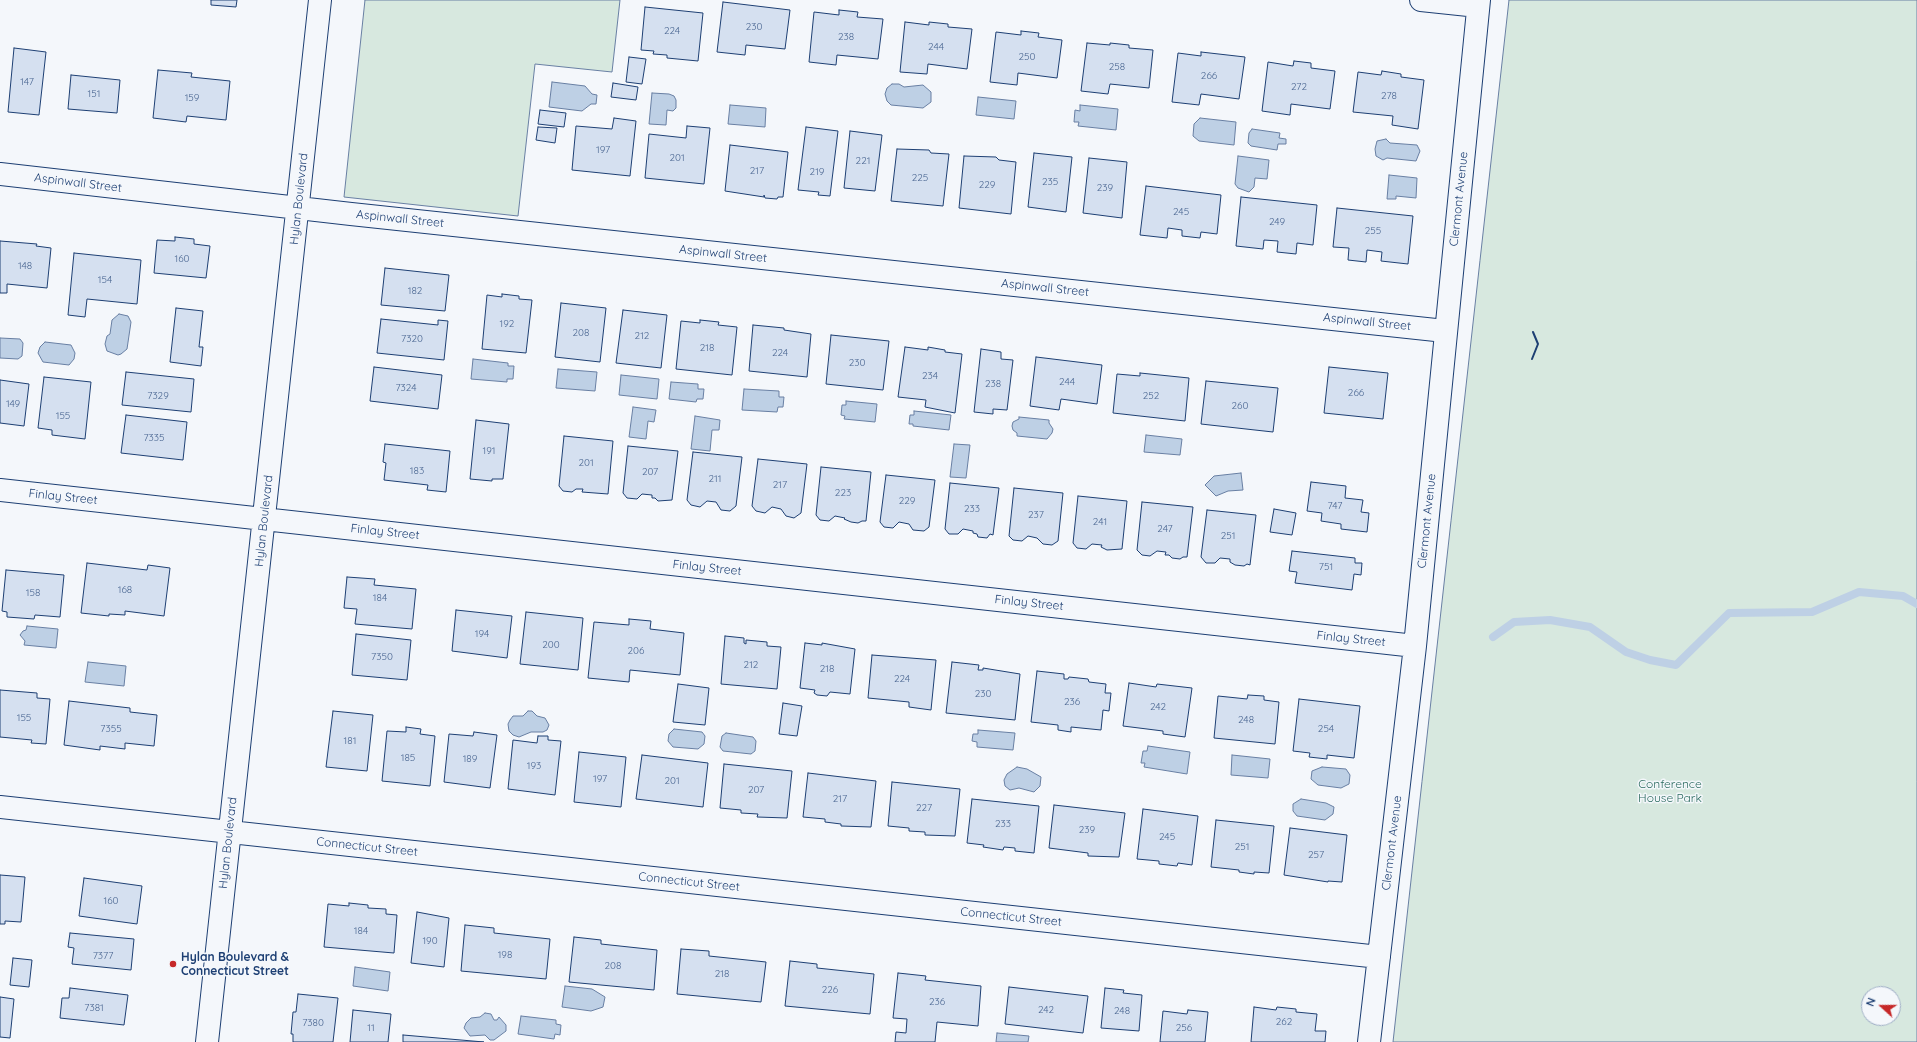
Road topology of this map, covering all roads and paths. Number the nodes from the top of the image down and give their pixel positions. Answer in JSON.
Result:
{"nodes":[{"id":1,"x":320,"y":0,"type":"edge"},
{"id":2,"x":1420,"y":0,"type":"edge"},
{"id":3,"x":1478,"y":3,"type":"edge"},
{"id":4,"x":0,"y":174,"type":"edge"},
{"id":5,"x":298,"y":208,"type":"junction"},
{"id":6,"x":1445,"y":331,"type":"junction"},
{"id":7,"x":0,"y":490,"type":"edge"},
{"id":8,"x":264,"y":519,"type":"junction"},
{"id":9,"x":1414,"y":646,"type":"junction"},
{"id":10,"x":0,"y":807,"type":"edge"},
{"id":11,"x":230,"y":832,"type":"junction"},
{"id":12,"x":1379,"y":958,"type":"junction"},
{"id":13,"x":207,"y":1042,"type":"edge"},
{"id":14,"x":1369,"y":1042,"type":"edge"}],
"edges":[{"from":1,"to":5,"type":"street","name":"Hylan Boulevard"},
{"from":2,"to":3,"type":"street"},
{"from":3,"to":6,"type":"street","name":"Clermont Avenue"},
{"from":4,"to":5,"type":"street","name":"Aspinwall Street"},
{"from":5,"to":6,"type":"street","name":"Aspinwall Street"},
{"from":5,"to":8,"type":"street","name":"Hylan Boulevard"},
{"from":6,"to":9,"type":"street","name":"Clermont Avenue"},
{"from":7,"to":8,"type":"street","name":"Finlay Street"},
{"from":8,"to":9,"type":"street","name":"Finlay Street"},
{"from":8,"to":11,"type":"street","name":"Hylan Boulevard"},
{"from":9,"to":12,"type":"street","name":"Clermont Avenue"},
{"from":10,"to":11,"type":"street","name":"Connecticut Street"},
{"from":11,"to":12,"type":"street","name":"Connecticut Street"},
{"from":11,"to":13,"type":"street","name":"Hylan Boulevard"},
{"from":12,"to":14,"type":"street","name":"Clermont Avenue"}]}
